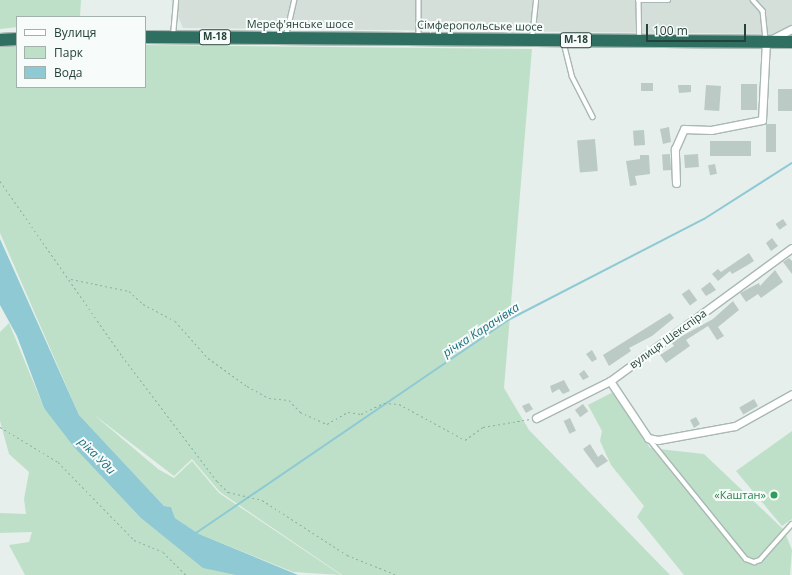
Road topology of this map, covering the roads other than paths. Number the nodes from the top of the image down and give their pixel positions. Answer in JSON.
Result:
{"nodes":[{"id":1,"x":176,"y":0,"type":"edge"},
{"id":2,"x":294,"y":0,"type":"edge"},
{"id":3,"x":418,"y":0,"type":"edge"},
{"id":4,"x":536,"y":0,"type":"edge"},
{"id":5,"x":638,"y":0,"type":"edge"},
{"id":6,"x":668,"y":0,"type":"edge"},
{"id":7,"x":753,"y":0,"type":"edge"},
{"id":8,"x":792,"y":29,"type":"edge"},
{"id":9,"x":146,"y":37,"type":"edge"},
{"id":10,"x":173,"y":37,"type":"junction"},
{"id":11,"x":286,"y":37,"type":"junction"},
{"id":12,"x":359,"y":37,"type":"joint"},
{"id":13,"x":16,"y":38,"type":"edge"},
{"id":14,"x":419,"y":38,"type":"junction"},
{"id":15,"x":532,"y":39,"type":"junction"},
{"id":16,"x":0,"y":40,"type":"edge"},
{"id":17,"x":563,"y":40,"type":"junction"},
{"id":18,"x":640,"y":40,"type":"junction"},
{"id":19,"x":766,"y":42,"type":"junction"},
{"id":20,"x":792,"y":42,"type":"edge"},
{"id":21,"x":594,"y":117,"type":"dead end"},
{"id":22,"x":676,"y":183,"type":"dead end"},
{"id":23,"x":792,"y":248,"type":"edge"},
{"id":24,"x":610,"y":381,"type":"junction"},
{"id":25,"x":792,"y":394,"type":"edge"},
{"id":26,"x":536,"y":418,"type":"road end"},
{"id":27,"x":648,"y":438,"type":"junction"},
{"id":28,"x":792,"y":524,"type":"edge"}],
"edges":[{"from":1,"to":10,"type":"lane"},
{"from":2,"to":11,"type":"lane"},
{"from":3,"to":14,"type":"lane"},
{"from":4,"to":15,"type":"lane"},
{"from":5,"to":6,"type":"lane"},
{"from":5,"to":18,"type":"lane"},
{"from":7,"to":19,"type":"lane"},
{"from":8,"to":19,"type":"street"},
{"from":9,"to":10,"type":"highway","name":"Мереф'янське шосе","number":"М-18"},
{"from":10,"to":11,"type":"highway","name":"Мереф'янське шосе","number":"М-18"},
{"from":11,"to":12,"type":"highway","name":"Мереф'янське шосе","number":"М-18"},
{"from":12,"to":14,"type":"highway","name":"Сімферопольське шосе","number":"М-18"},
{"from":13,"to":16,"type":"highway"},
{"from":14,"to":15,"type":"highway","name":"Сімферопольське шосе","number":"М-18"},
{"from":15,"to":17,"type":"highway","name":"Сімферопольське шосе","number":"М-18"},
{"from":17,"to":18,"type":"highway","name":"Сімферопольське шосе","number":"М-18"},
{"from":17,"to":21,"type":"lane"},
{"from":18,"to":19,"type":"highway","name":"Сімферопольське шосе","number":"М-18"},
{"from":19,"to":20,"type":"highway","name":"Сімферопольське шосе","number":"М-18"},
{"from":19,"to":22,"type":"street"},
{"from":23,"to":24,"type":"street","name":"вулиця Шекспіра"},
{"from":24,"to":26,"type":"street","name":"вулиця Шекспіра"},
{"from":24,"to":27,"type":"street"},
{"from":25,"to":27,"type":"street"},
{"from":27,"to":28,"type":"lane"}]}
